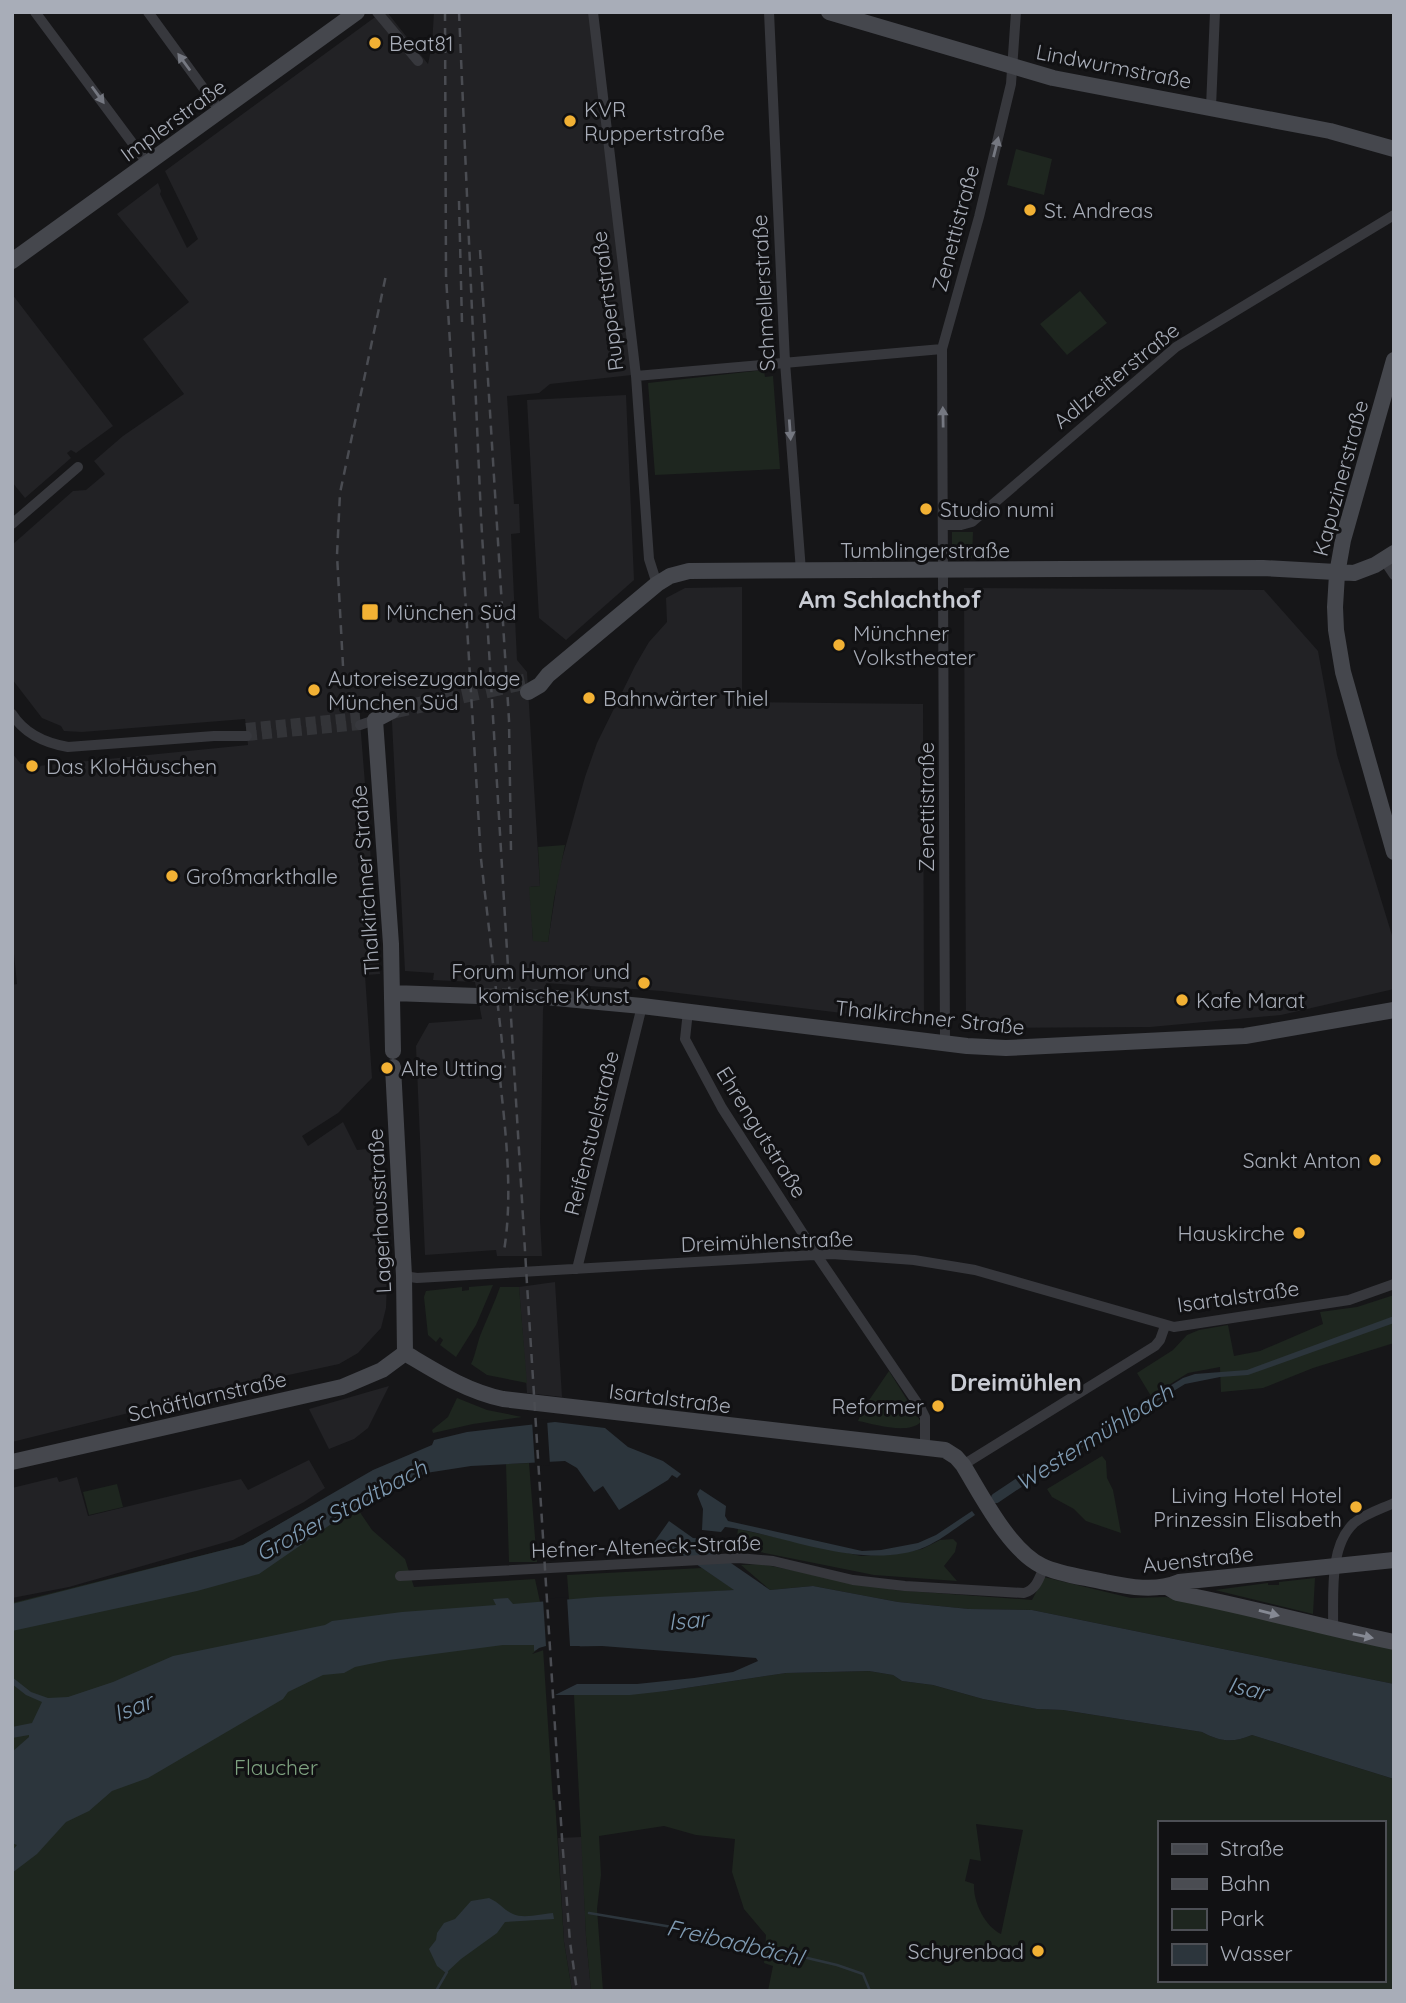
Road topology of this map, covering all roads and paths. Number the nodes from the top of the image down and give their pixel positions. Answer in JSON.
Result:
{"nodes":[{"id":1,"x":35,"y":12,"type":"edge"},
{"id":2,"x":148,"y":12,"type":"edge"},
{"id":3,"x":357,"y":12,"type":"edge"},
{"id":4,"x":377,"y":12,"type":"edge"},
{"id":5,"x":593,"y":12,"type":"edge"},
{"id":6,"x":769,"y":12,"type":"edge"},
{"id":7,"x":829,"y":12,"type":"edge"},
{"id":8,"x":1016,"y":12,"type":"edge"},
{"id":9,"x":1215,"y":12,"type":"edge"},
{"id":10,"x":418,"y":61,"type":"dead end"},
{"id":11,"x":1013,"y":66,"type":"junction"},
{"id":12,"x":1211,"y":107,"type":"junction"},
{"id":13,"x":220,"y":111,"type":"junction"},
{"id":14,"x":1394,"y":149,"type":"edge"},
{"id":15,"x":148,"y":164,"type":"junction"},
{"id":16,"x":1393,"y":215,"type":"edge"},
{"id":17,"x":12,"y":261,"type":"edge"},
{"id":18,"x":943,"y":349,"type":"junction"},
{"id":19,"x":1394,"y":360,"type":"edge"},
{"id":20,"x":785,"y":362,"type":"junction"},
{"id":21,"x":636,"y":376,"type":"junction"},
{"id":22,"x":78,"y":467,"type":"dead end"},
{"id":23,"x":12,"y":524,"type":"edge"},
{"id":24,"x":944,"y":526,"type":"junction"},
{"id":25,"x":1389,"y":556,"type":"edge"},
{"id":26,"x":801,"y":570,"type":"junction"},
{"id":27,"x":944,"y":571,"type":"junction"},
{"id":28,"x":1337,"y":574,"type":"junction"},
{"id":29,"x":1394,"y":575,"type":"edge"},
{"id":30,"x":657,"y":584,"type":"junction"},
{"id":31,"x":528,"y":687,"type":"tunnel mouth"},
{"id":32,"x":392,"y":716,"type":"tunnel mouth"},
{"id":33,"x":14,"y":719,"type":"edge"},
{"id":34,"x":247,"y":732,"type":"tunnel mouth"},
{"id":35,"x":1394,"y":852,"type":"edge"},
{"id":36,"x":393,"y":993,"type":"junction"},
{"id":37,"x":478,"y":996,"type":"tunnel mouth"},
{"id":38,"x":545,"y":997,"type":"tunnel mouth"},
{"id":39,"x":642,"y":1006,"type":"junction"},
{"id":40,"x":1394,"y":1010,"type":"edge"},
{"id":41,"x":688,"y":1012,"type":"junction"},
{"id":42,"x":945,"y":1043,"type":"junction"},
{"id":43,"x":818,"y":1256,"type":"junction"},
{"id":44,"x":577,"y":1269,"type":"junction"},
{"id":45,"x":404,"y":1276,"type":"junction"},
{"id":46,"x":1394,"y":1284,"type":"edge"},
{"id":47,"x":1165,"y":1326,"type":"junction"},
{"id":48,"x":405,"y":1353,"type":"junction"},
{"id":49,"x":932,"y":1447,"type":"junction"},
{"id":50,"x":12,"y":1462,"type":"edge"},
{"id":51,"x":963,"y":1465,"type":"junction"},
{"id":52,"x":1394,"y":1503,"type":"edge"},
{"id":53,"x":1394,"y":1560,"type":"edge"},
{"id":54,"x":1336,"y":1566,"type":"junction"},
{"id":55,"x":1044,"y":1567,"type":"junction"},
{"id":56,"x":400,"y":1576,"type":"dead end"},
{"id":57,"x":1167,"y":1587,"type":"junction"},
{"id":58,"x":1333,"y":1630,"type":"junction"},
{"id":59,"x":1394,"y":1642,"type":"edge"}],
"edges":[{"from":1,"to":15,"type":"street","one_way":true},
{"from":13,"to":2,"type":"street","one_way":true},
{"from":3,"to":13,"type":"main road","name":"Implerstraße"},
{"from":4,"to":10,"type":"street"},
{"from":5,"to":21,"type":"street","name":"Ruppertstraße"},
{"from":6,"to":20,"type":"street","name":"Schmellerstraße"},
{"from":7,"to":11,"type":"main road","name":"Lindwurmstraße"},
{"from":8,"to":11,"type":"street","name":"Zenettistraße"},
{"from":9,"to":12,"type":"street"},
{"from":11,"to":12,"type":"main road","name":"Lindwurmstraße"},
{"from":18,"to":11,"type":"street","name":"Zenettistraße","one_way":true},
{"from":12,"to":14,"type":"main road","name":"Lindwurmstraße"},
{"from":13,"to":15,"type":"main road","name":"Implerstraße"},
{"from":15,"to":17,"type":"main road","name":"Implerstraße"},
{"from":16,"to":24,"type":"street","name":"Adlzreiterstraße"},
{"from":18,"to":20,"type":"street"},
{"from":24,"to":18,"type":"street","name":"Zenettistraße","one_way":true},
{"from":19,"to":28,"type":"main road","name":"Kapuzinerstraße"},
{"from":20,"to":21,"type":"street"},
{"from":20,"to":26,"type":"street","name":"Schmellerstraße","one_way":true},
{"from":21,"to":30,"type":"street","name":"Ruppertstraße"},
{"from":22,"to":23,"type":"street"},
{"from":24,"to":27,"type":"street","name":"Zenettistraße"},
{"from":25,"to":28,"type":"main road","name":"Tumblingerstraße"},
{"from":25,"to":29,"type":"street"},
{"from":26,"to":27,"type":"main road","name":"Tumblingerstraße"},
{"from":26,"to":30,"type":"main road","name":"Tumblingerstraße"},
{"from":27,"to":28,"type":"main road","name":"Tumblingerstraße"},
{"from":27,"to":42,"type":"street","name":"Zenettistraße"},
{"from":28,"to":35,"type":"main road","name":"Kapuzinerstraße"},
{"from":30,"to":31,"type":"main road","name":"Tumblingerstraße"},
{"from":32,"to":36,"type":"main road","name":"Thalkirchner Straße"},
{"from":33,"to":34,"type":"street"},
{"from":36,"to":37,"type":"main road","name":"Thalkirchner Straße"},
{"from":36,"to":45,"type":"main road","name":"Lagerhausstraße"},
{"from":38,"to":39,"type":"main road","name":"Thalkirchner Straße"},
{"from":39,"to":41,"type":"main road","name":"Thalkirchner Straße"},
{"from":39,"to":44,"type":"street","name":"Reifenstuelstraße"},
{"from":40,"to":42,"type":"main road","name":"Thalkirchner Straße"},
{"from":41,"to":42,"type":"main road","name":"Thalkirchner Straße"},
{"from":41,"to":43,"type":"street","name":"Ehrengutstraße"},
{"from":43,"to":44,"type":"street","name":"Dreimühlenstraße"},
{"from":43,"to":47,"type":"street","name":"Dreimühlenstraße"},
{"from":43,"to":49,"type":"street","name":"Ehrengutstraße"},
{"from":44,"to":45,"type":"street","name":"Dreimühlenstraße"},
{"from":45,"to":48,"type":"main road","name":"Lagerhausstraße"},
{"from":46,"to":47,"type":"street","name":"Isartalstraße"},
{"from":47,"to":51,"type":"street","name":"Isartalstraße"},
{"from":48,"to":49,"type":"main road","name":"Isartalstraße"},
{"from":48,"to":50,"type":"main road","name":"Schäftlarnstraße"},
{"from":49,"to":51,"type":"main road","name":"Auenstraße"},
{"from":51,"to":55,"type":"main road","name":"Auenstraße"},
{"from":52,"to":54,"type":"street"},
{"from":53,"to":54,"type":"main road","name":"Auenstraße"},
{"from":54,"to":57,"type":"main road","name":"Auenstraße"},
{"from":54,"to":58,"type":"street"},
{"from":55,"to":56,"type":"street","name":"Hefner-Alteneck-Straße"},
{"from":55,"to":57,"type":"main road","name":"Auenstraße"},
{"from":57,"to":58,"type":"main road","one_way":true},
{"from":58,"to":59,"type":"main road","one_way":true}]}
